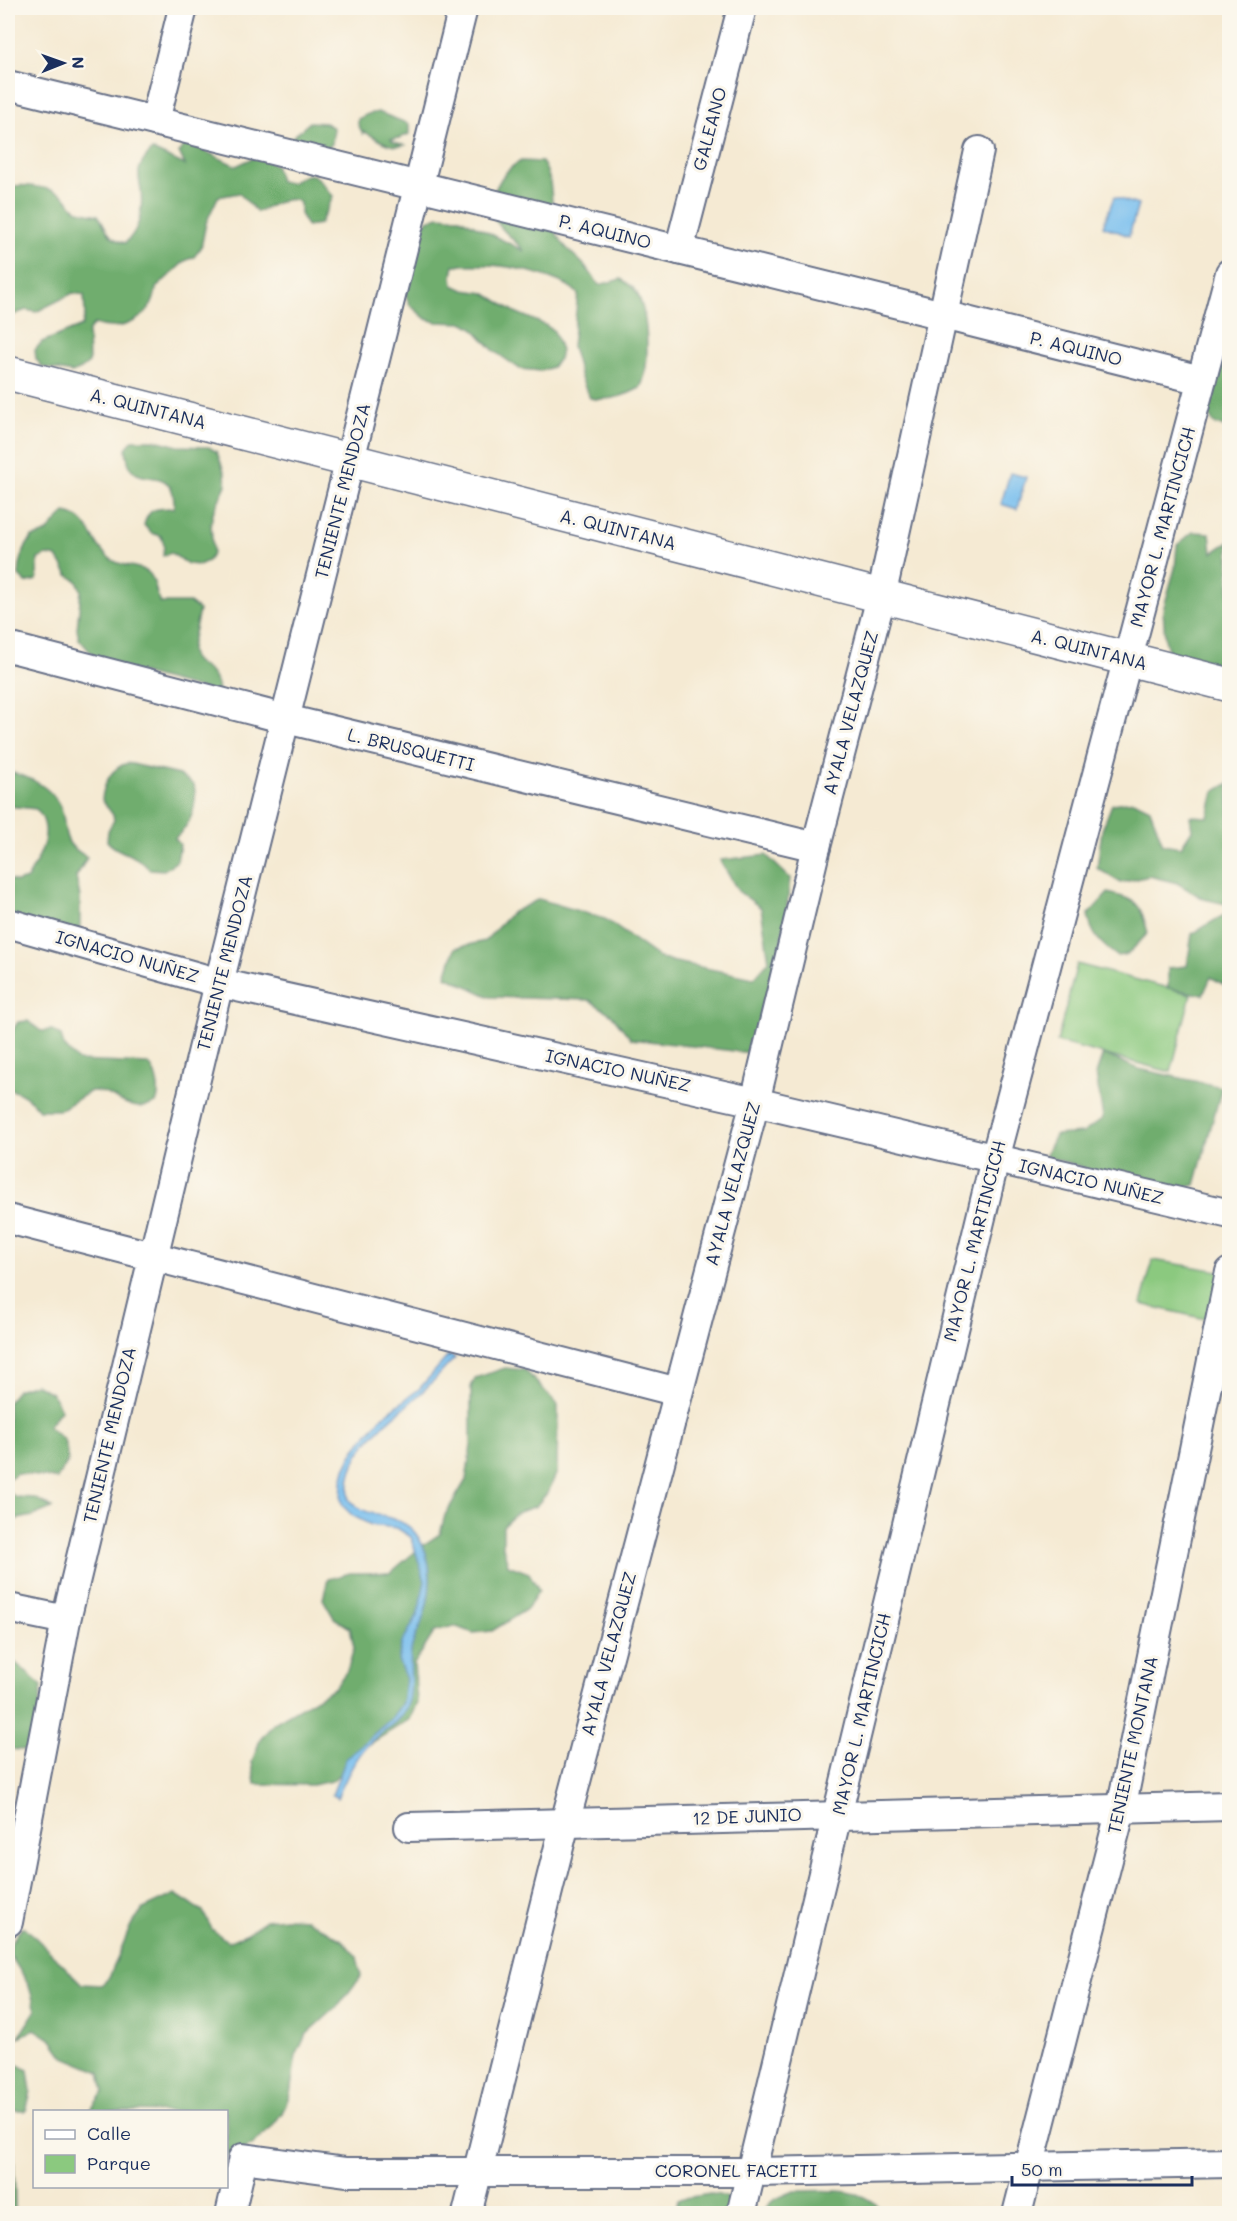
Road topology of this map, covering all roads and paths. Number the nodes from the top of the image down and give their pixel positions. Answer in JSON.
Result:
{"nodes":[{"id":1,"x":183,"y":8,"type":"edge"},
{"id":2,"x":463,"y":8,"type":"edge"},
{"id":3,"x":742,"y":8,"type":"edge"},
{"id":4,"x":8,"y":85,"type":"edge"},
{"id":5,"x":155,"y":121,"type":"junction"},
{"id":6,"x":979,"y":151,"type":"dead end"},
{"id":7,"x":417,"y":186,"type":"junction"},
{"id":8,"x":679,"y":250,"type":"junction"},
{"id":9,"x":1230,"y":273,"type":"edge"},
{"id":10,"x":943,"y":315,"type":"junction"},
{"id":11,"x":8,"y":373,"type":"edge"},
{"id":12,"x":1201,"y":380,"type":"junction"},
{"id":13,"x":351,"y":461,"type":"junction"},
{"id":14,"x":881,"y":597,"type":"junction"},
{"id":15,"x":8,"y":647,"type":"edge"},
{"id":16,"x":1128,"y":659,"type":"junction"},
{"id":17,"x":1230,"y":685,"type":"edge"},
{"id":18,"x":286,"y":719,"type":"junction"},
{"id":19,"x":816,"y":847,"type":"junction"},
{"id":20,"x":8,"y":923,"type":"edge"},
{"id":21,"x":219,"y":983,"type":"junction"},
{"id":22,"x":755,"y":1101,"type":"junction"},
{"id":23,"x":994,"y":1159,"type":"junction"},
{"id":24,"x":1230,"y":1214,"type":"edge"},
{"id":25,"x":8,"y":1219,"type":"edge"},
{"id":26,"x":153,"y":1256,"type":"junction"},
{"id":27,"x":1230,"y":1272,"type":"edge"},
{"id":28,"x":678,"y":1392,"type":"junction"},
{"id":29,"x":8,"y":1608,"type":"edge"},
{"id":30,"x":66,"y":1620,"type":"junction"},
{"id":31,"x":1230,"y":1806,"type":"edge"},
{"id":32,"x":1121,"y":1809,"type":"junction"},
{"id":33,"x":838,"y":1815,"type":"junction"},
{"id":34,"x":566,"y":1823,"type":"junction"},
{"id":35,"x":409,"y":1827,"type":"dead end"},
{"id":36,"x":8,"y":1922,"type":"edge"},
{"id":37,"x":1230,"y":2163,"type":"edge"},
{"id":38,"x":1029,"y":2167,"type":"junction"},
{"id":39,"x":479,"y":2171,"type":"junction"},
{"id":40,"x":751,"y":2172,"type":"junction"},
{"id":41,"x":230,"y":2214,"type":"edge"},
{"id":42,"x":468,"y":2214,"type":"edge"},
{"id":43,"x":741,"y":2214,"type":"edge"},
{"id":44,"x":1017,"y":2214,"type":"edge"}],
"edges":[{"from":1,"to":5,"type":"street"},
{"from":2,"to":7,"type":"street","name":"TENIENTE MENDOZA"},
{"from":3,"to":8,"type":"street","name":"GALEANO"},
{"from":4,"to":5,"type":"street","name":"P. AQUINO"},
{"from":5,"to":7,"type":"street","name":"P. AQUINO"},
{"from":6,"to":10,"type":"street","name":"AYALA VELAZQUEZ"},
{"from":7,"to":8,"type":"street","name":"P. AQUINO"},
{"from":7,"to":13,"type":"street","name":"TENIENTE MENDOZA"},
{"from":8,"to":10,"type":"street","name":"P. AQUINO"},
{"from":9,"to":12,"type":"street","name":"MAYOR L. MARTINCICH"},
{"from":10,"to":12,"type":"street","name":"P. AQUINO"},
{"from":10,"to":14,"type":"street","name":"AYALA VELAZQUEZ"},
{"from":11,"to":13,"type":"street","name":"A. QUINTANA"},
{"from":12,"to":16,"type":"street","name":"MAYOR L. MARTINCICH"},
{"from":13,"to":14,"type":"street","name":"A. QUINTANA"},
{"from":13,"to":18,"type":"street","name":"TENIENTE MENDOZA"},
{"from":14,"to":16,"type":"street","name":"A. QUINTANA"},
{"from":14,"to":19,"type":"street","name":"AYALA VELAZQUEZ"},
{"from":15,"to":18,"type":"street","name":"L. BRUSQUETTI"},
{"from":16,"to":17,"type":"street","name":"A. QUINTANA"},
{"from":16,"to":23,"type":"street","name":"MAYOR L. MARTINCICH"},
{"from":18,"to":19,"type":"street","name":"L. BRUSQUETTI"},
{"from":18,"to":21,"type":"street","name":"TENIENTE MENDOZA"},
{"from":19,"to":22,"type":"street","name":"AYALA VELAZQUEZ"},
{"from":20,"to":21,"type":"street","name":"IGNACIO NUÑEZ"},
{"from":21,"to":22,"type":"street","name":"IGNACIO NUÑEZ"},
{"from":21,"to":26,"type":"street","name":"TENIENTE MENDOZA"},
{"from":22,"to":23,"type":"street","name":"IGNACIO NUÑEZ"},
{"from":22,"to":28,"type":"street","name":"AYALA VELAZQUEZ"},
{"from":23,"to":24,"type":"street","name":"IGNACIO NUÑEZ"},
{"from":23,"to":33,"type":"street","name":"MAYOR L. MARTINCICH"},
{"from":25,"to":26,"type":"street"},
{"from":26,"to":28,"type":"street"},
{"from":26,"to":30,"type":"street","name":"TENIENTE MENDOZA"},
{"from":27,"to":32,"type":"street","name":"TENIENTE MONTANA"},
{"from":28,"to":34,"type":"street","name":"AYALA VELAZQUEZ"},
{"from":29,"to":30,"type":"street"},
{"from":30,"to":36,"type":"street","name":"TENIENTE MENDOZA"},
{"from":31,"to":32,"type":"street","name":"12 DE JUNIO"},
{"from":32,"to":33,"type":"street","name":"12 DE JUNIO"},
{"from":32,"to":38,"type":"street","name":"TENIENTE MONTANA"},
{"from":33,"to":34,"type":"street","name":"12 DE JUNIO"},
{"from":33,"to":40,"type":"street","name":"MAYOR L. MARTINCICH"},
{"from":34,"to":35,"type":"street","name":"12 DE JUNIO"},
{"from":34,"to":39,"type":"street","name":"AYALA VELAZQUEZ"},
{"from":37,"to":38,"type":"street","name":"CORONEL FACETTI"},
{"from":38,"to":40,"type":"street","name":"CORONEL FACETTI"},
{"from":38,"to":44,"type":"street","name":"TENIENTE MONTANA"},
{"from":39,"to":40,"type":"street","name":"CORONEL FACETTI"},
{"from":39,"to":41,"type":"street","name":"CORONEL FACETTI"},
{"from":39,"to":42,"type":"street","name":"AYALA VELAZQUEZ"},
{"from":40,"to":43,"type":"street","name":"MAYOR L. MARTINCICH"}]}
